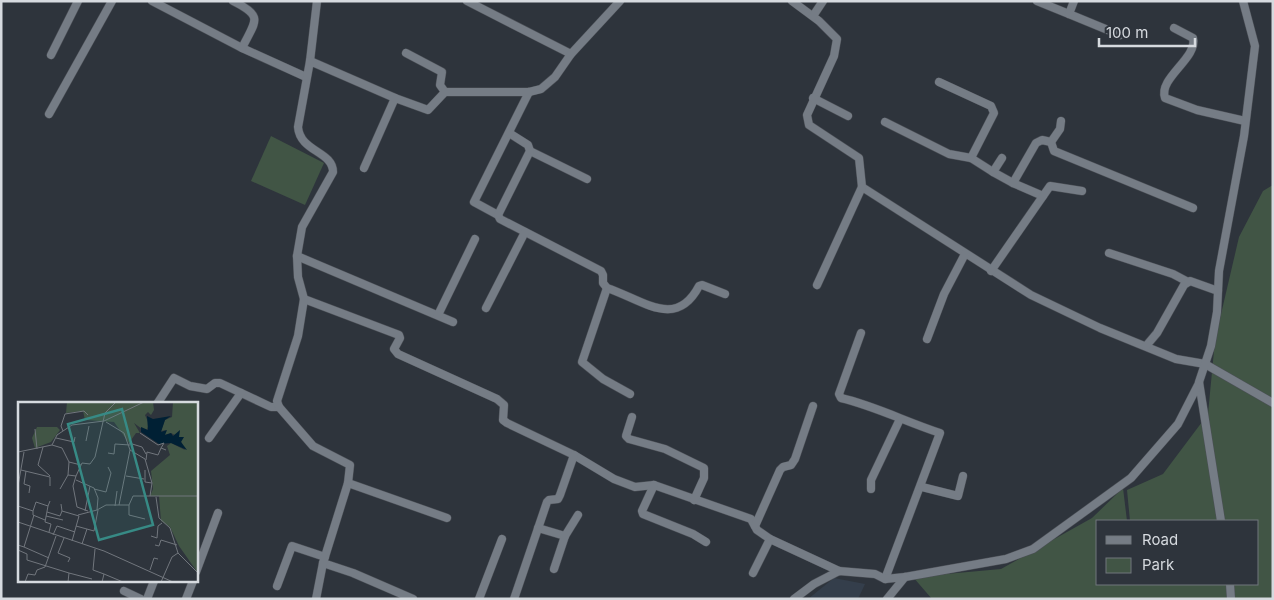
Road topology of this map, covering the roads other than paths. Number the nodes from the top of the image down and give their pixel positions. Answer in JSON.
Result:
{"nodes":[{"id":1,"x":78,"y":1,"type":"edge"},
{"id":2,"x":112,"y":1,"type":"edge"},
{"id":3,"x":152,"y":1,"type":"edge"},
{"id":4,"x":233,"y":1,"type":"edge"},
{"id":5,"x":317,"y":1,"type":"edge"},
{"id":6,"x":467,"y":1,"type":"edge"},
{"id":7,"x":620,"y":1,"type":"edge"},
{"id":8,"x":792,"y":1,"type":"edge"},
{"id":9,"x":823,"y":1,"type":"edge"},
{"id":10,"x":1037,"y":1,"type":"edge"},
{"id":11,"x":1243,"y":1,"type":"edge"},
{"id":12,"x":1073,"y":2,"type":"edge"},
{"id":13,"x":1069,"y":14,"type":"junction"},
{"id":14,"x":813,"y":16,"type":"junction"},
{"id":15,"x":1174,"y":28,"type":"dead end"},
{"id":16,"x":1120,"y":35,"type":"dead end"},
{"id":17,"x":242,"y":48,"type":"junction"},
{"id":18,"x":406,"y":53,"type":"dead end"},
{"id":19,"x":572,"y":54,"type":"junction"},
{"id":20,"x":51,"y":55,"type":"dead end"},
{"id":21,"x":310,"y":61,"type":"junction"},
{"id":22,"x":306,"y":77,"type":"junction"},
{"id":23,"x":939,"y":82,"type":"dead end"},
{"id":24,"x":446,"y":92,"type":"junction"},
{"id":25,"x":529,"y":92,"type":"junction"},
{"id":26,"x":395,"y":98,"type":"junction"},
{"id":27,"x":813,"y":98,"type":"junction"},
{"id":28,"x":48,"y":114,"type":"dead end"},
{"id":29,"x":848,"y":116,"type":"dead end"},
{"id":30,"x":1245,"y":120,"type":"junction"},
{"id":31,"x":1061,"y":121,"type":"dead end"},
{"id":32,"x":886,"y":122,"type":"dead end"},
{"id":33,"x":509,"y":134,"type":"junction"},
{"id":34,"x":1051,"y":142,"type":"junction"},
{"id":35,"x":530,"y":151,"type":"junction"},
{"id":36,"x":971,"y":158,"type":"junction"},
{"id":37,"x":1002,"y":158,"type":"dead end"},
{"id":38,"x":364,"y":168,"type":"dead end"},
{"id":39,"x":993,"y":172,"type":"junction"},
{"id":40,"x":587,"y":180,"type":"dead end"},
{"id":41,"x":1013,"y":182,"type":"junction"},
{"id":42,"x":862,"y":186,"type":"junction"},
{"id":43,"x":1082,"y":191,"type":"dead end"},
{"id":44,"x":1043,"y":196,"type":"junction"},
{"id":45,"x":1193,"y":208,"type":"dead end"},
{"id":46,"x":498,"y":215,"type":"junction"},
{"id":47,"x":525,"y":232,"type":"junction"},
{"id":48,"x":475,"y":239,"type":"dead end"},
{"id":49,"x":1109,"y":253,"type":"dead end"},
{"id":50,"x":966,"y":254,"type":"junction"},
{"id":51,"x":298,"y":256,"type":"junction"},
{"id":52,"x":992,"y":271,"type":"junction"},
{"id":53,"x":1188,"y":282,"type":"junction"},
{"id":54,"x":817,"y":286,"type":"dead end"},
{"id":55,"x":607,"y":288,"type":"junction"},
{"id":56,"x":1218,"y":291,"type":"junction"},
{"id":57,"x":725,"y":294,"type":"dead end"},
{"id":58,"x":304,"y":299,"type":"junction"},
{"id":59,"x":486,"y":308,"type":"dead end"},
{"id":60,"x":438,"y":315,"type":"junction"},
{"id":61,"x":453,"y":322,"type":"dead end"},
{"id":62,"x":861,"y":333,"type":"dead end"},
{"id":63,"x":927,"y":339,"type":"dead end"},
{"id":64,"x":1146,"y":346,"type":"junction"},
{"id":65,"x":1204,"y":364,"type":"junction"},
{"id":66,"x":1199,"y":382,"type":"junction"},
{"id":67,"x":241,"y":394,"type":"junction"},
{"id":68,"x":630,"y":394,"type":"dead end"},
{"id":69,"x":158,"y":402,"type":"edge"},
{"id":70,"x":1273,"y":403,"type":"edge"},
{"id":71,"x":813,"y":406,"type":"dead end"},
{"id":72,"x":279,"y":408,"type":"junction"},
{"id":73,"x":632,"y":417,"type":"dead end"},
{"id":74,"x":900,"y":420,"type":"junction"},
{"id":75,"x":209,"y":438,"type":"dead end"},
{"id":76,"x":574,"y":455,"type":"junction"},
{"id":77,"x":963,"y":476,"type":"dead end"},
{"id":78,"x":348,"y":483,"type":"junction"},
{"id":79,"x":654,"y":485,"type":"junction"},
{"id":80,"x":922,"y":487,"type":"junction"},
{"id":81,"x":871,"y":489,"type":"dead end"},
{"id":82,"x":694,"y":500,"type":"junction"},
{"id":83,"x":218,"y":513,"type":"dead end"},
{"id":84,"x":578,"y":515,"type":"dead end"},
{"id":85,"x":447,"y":518,"type":"dead end"},
{"id":86,"x":1222,"y":520,"type":"edge"},
{"id":87,"x":755,"y":526,"type":"junction"},
{"id":88,"x":538,"y":528,"type":"junction"},
{"id":89,"x":565,"y":536,"type":"junction"},
{"id":90,"x":502,"y":539,"type":"dead end"},
{"id":91,"x":770,"y":539,"type":"junction"},
{"id":92,"x":706,"y":542,"type":"dead end"},
{"id":93,"x":324,"y":560,"type":"junction"},
{"id":94,"x":198,"y":567,"type":"edge"},
{"id":95,"x":554,"y":569,"type":"dead end"},
{"id":96,"x":839,"y":571,"type":"junction"},
{"id":97,"x":754,"y":573,"type":"dead end"},
{"id":98,"x":904,"y":577,"type":"junction"},
{"id":99,"x":885,"y":579,"type":"junction"},
{"id":100,"x":154,"y":582,"type":"edge"},
{"id":101,"x":193,"y":582,"type":"edge"},
{"id":102,"x":1230,"y":585,"type":"edge"},
{"id":103,"x":277,"y":586,"type":"dead end"},
{"id":104,"x":124,"y":591,"type":"dead end"},
{"id":105,"x":141,"y":599,"type":"edge"},
{"id":106,"x":147,"y":599,"type":"edge"},
{"id":107,"x":186,"y":599,"type":"edge"},
{"id":108,"x":316,"y":599,"type":"edge"},
{"id":109,"x":413,"y":599,"type":"edge"},
{"id":110,"x":479,"y":599,"type":"edge"},
{"id":111,"x":514,"y":599,"type":"edge"},
{"id":112,"x":794,"y":599,"type":"edge"},
{"id":113,"x":887,"y":599,"type":"edge"},
{"id":114,"x":1232,"y":599,"type":"edge"}],
"edges":[{"from":1,"to":20,"type":"street"},
{"from":2,"to":28,"type":"street"},
{"from":3,"to":17,"type":"street"},
{"from":4,"to":17,"type":"street"},
{"from":5,"to":21,"type":"street"},
{"from":6,"to":19,"type":"street"},
{"from":7,"to":19,"type":"street"},
{"from":8,"to":14,"type":"street"},
{"from":9,"to":14,"type":"street"},
{"from":10,"to":13,"type":"street"},
{"from":11,"to":30,"type":"street"},
{"from":12,"to":13,"type":"street"},
{"from":13,"to":16,"type":"street"},
{"from":14,"to":27,"type":"street"},
{"from":15,"to":30,"type":"street"},
{"from":17,"to":22,"type":"street"},
{"from":18,"to":24,"type":"street"},
{"from":19,"to":25,"type":"street"},
{"from":21,"to":22,"type":"street"},
{"from":21,"to":26,"type":"street"},
{"from":22,"to":51,"type":"street"},
{"from":23,"to":36,"type":"street"},
{"from":24,"to":25,"type":"street"},
{"from":24,"to":26,"type":"street"},
{"from":25,"to":33,"type":"street"},
{"from":26,"to":38,"type":"street"},
{"from":27,"to":29,"type":"street"},
{"from":27,"to":42,"type":"street"},
{"from":30,"to":56,"type":"street"},
{"from":31,"to":34,"type":"street"},
{"from":32,"to":36,"type":"street"},
{"from":33,"to":35,"type":"street"},
{"from":33,"to":46,"type":"street"},
{"from":34,"to":41,"type":"street"},
{"from":34,"to":45,"type":"street"},
{"from":35,"to":40,"type":"street"},
{"from":35,"to":46,"type":"street"},
{"from":36,"to":39,"type":"street"},
{"from":37,"to":39,"type":"street"},
{"from":39,"to":41,"type":"street"},
{"from":41,"to":44,"type":"street"},
{"from":42,"to":50,"type":"street"},
{"from":42,"to":54,"type":"street"},
{"from":43,"to":44,"type":"street"},
{"from":44,"to":52,"type":"street"},
{"from":46,"to":47,"type":"street"},
{"from":47,"to":55,"type":"street"},
{"from":47,"to":59,"type":"street"},
{"from":48,"to":60,"type":"street"},
{"from":49,"to":53,"type":"street"},
{"from":50,"to":52,"type":"street"},
{"from":50,"to":63,"type":"street"},
{"from":51,"to":58,"type":"street"},
{"from":51,"to":60,"type":"street"},
{"from":52,"to":64,"type":"street"},
{"from":53,"to":56,"type":"street"},
{"from":53,"to":64,"type":"street"},
{"from":55,"to":57,"type":"street"},
{"from":55,"to":68,"type":"street"},
{"from":56,"to":65,"type":"street"},
{"from":58,"to":72,"type":"street"},
{"from":58,"to":76,"type":"street"},
{"from":60,"to":61,"type":"street"},
{"from":62,"to":74,"type":"street"},
{"from":64,"to":65,"type":"street"},
{"from":65,"to":66,"type":"street"},
{"from":65,"to":70,"type":"street"},
{"from":66,"to":86,"type":"street"},
{"from":66,"to":98,"type":"street"},
{"from":67,"to":69,"type":"street"},
{"from":67,"to":72,"type":"street"},
{"from":67,"to":75,"type":"street"},
{"from":71,"to":87,"type":"street"},
{"from":72,"to":78,"type":"street"},
{"from":73,"to":82,"type":"street"},
{"from":74,"to":80,"type":"street"},
{"from":74,"to":81,"type":"street"},
{"from":76,"to":79,"type":"street"},
{"from":76,"to":88,"type":"street"},
{"from":77,"to":80,"type":"street"},
{"from":78,"to":85,"type":"street"},
{"from":78,"to":93,"type":"street"},
{"from":79,"to":82,"type":"street"},
{"from":79,"to":92,"type":"street"},
{"from":80,"to":99,"type":"street"},
{"from":82,"to":87,"type":"street"},
{"from":83,"to":94,"type":"street"},
{"from":84,"to":89,"type":"street"},
{"from":87,"to":91,"type":"street"},
{"from":88,"to":89,"type":"street"},
{"from":88,"to":111,"type":"street"},
{"from":89,"to":95,"type":"street"},
{"from":90,"to":110,"type":"street"},
{"from":91,"to":96,"type":"street"},
{"from":91,"to":97,"type":"street"},
{"from":93,"to":103,"type":"street"},
{"from":93,"to":108,"type":"street"},
{"from":93,"to":109,"type":"street"},
{"from":96,"to":99,"type":"street"},
{"from":96,"to":112,"type":"street"},
{"from":98,"to":99,"type":"street"},
{"from":98,"to":113,"type":"street"},
{"from":100,"to":106,"type":"street"},
{"from":101,"to":107,"type":"street"},
{"from":102,"to":114,"type":"street"},
{"from":104,"to":105,"type":"street"}]}
